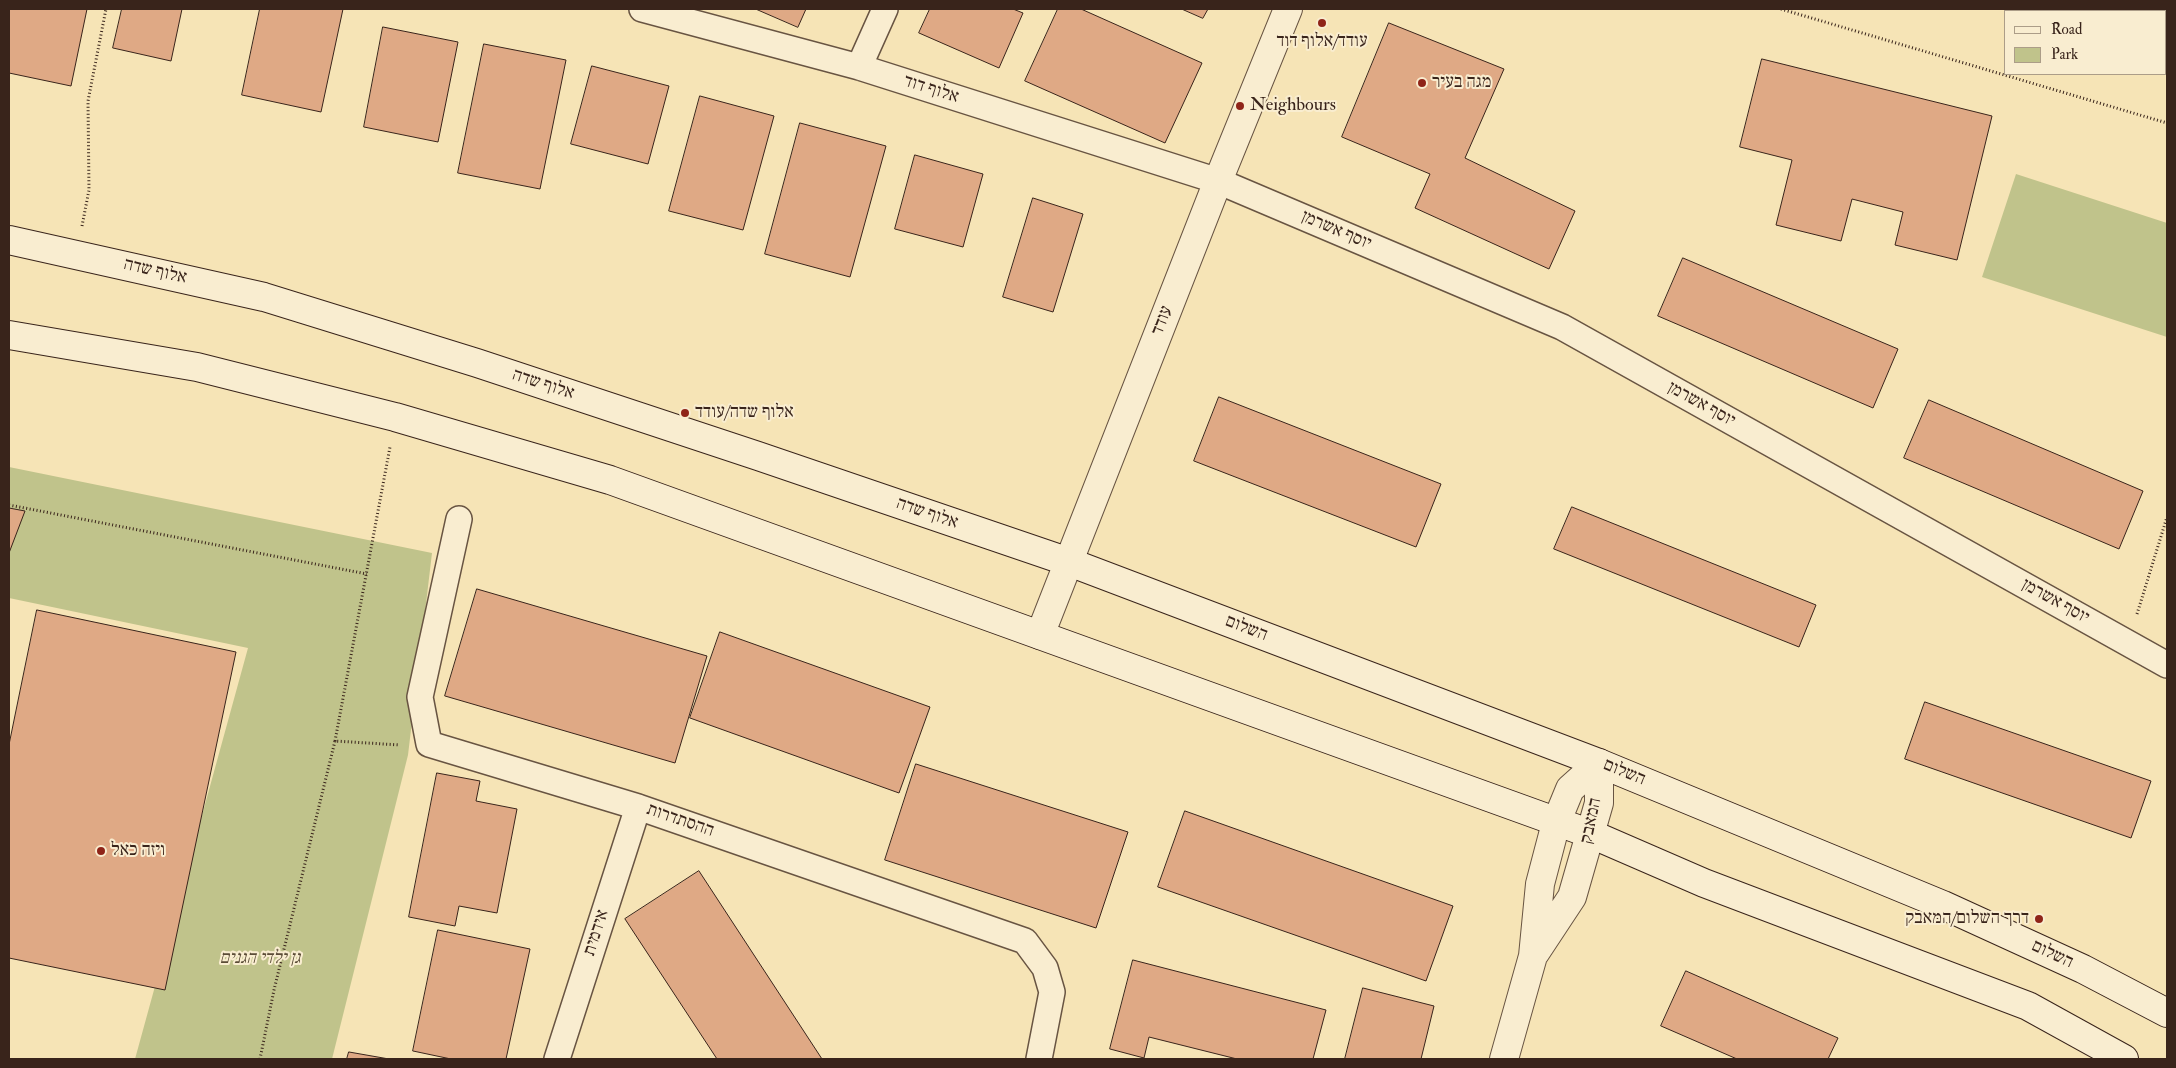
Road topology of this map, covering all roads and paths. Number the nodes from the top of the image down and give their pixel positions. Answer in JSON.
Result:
{"nodes":[{"id":1,"x":106,"y":9,"type":"edge"},
{"id":2,"x":642,"y":9,"type":"edge"},
{"id":3,"x":885,"y":9,"type":"edge"},
{"id":4,"x":1288,"y":9,"type":"edge"},
{"id":5,"x":1781,"y":9,"type":"edge"},
{"id":6,"x":859,"y":67,"type":"junction"},
{"id":7,"x":2004,"y":75,"type":"edge"},
{"id":8,"x":2004,"y":75,"type":"edge"},
{"id":9,"x":2167,"y":123,"type":"edge"},
{"id":10,"x":1218,"y":181,"type":"junction"},
{"id":11,"x":9,"y":240,"type":"edge"},
{"id":12,"x":76,"y":254,"type":"junction"},
{"id":13,"x":9,"y":334,"type":"edge"},
{"id":14,"x":395,"y":417,"type":"junction"},
{"id":15,"x":9,"y":505,"type":"edge"},
{"id":16,"x":2167,"y":517,"type":"edge"},
{"id":17,"x":459,"y":519,"type":"dead end"},
{"id":18,"x":1069,"y":562,"type":"junction"},
{"id":19,"x":367,"y":574,"type":"junction"},
{"id":20,"x":1040,"y":635,"type":"junction"},
{"id":21,"x":2128,"y":643,"type":"junction"},
{"id":22,"x":2167,"y":665,"type":"edge"},
{"id":23,"x":335,"y":742,"type":"junction"},
{"id":24,"x":441,"y":748,"type":"junction"},
{"id":25,"x":1598,"y":763,"type":"junction"},
{"id":26,"x":638,"y":807,"type":"junction"},
{"id":27,"x":1556,"y":823,"type":"junction"},
{"id":28,"x":1591,"y":834,"type":"junction"},
{"id":29,"x":1533,"y":956,"type":"junction"},
{"id":30,"x":2167,"y":1013,"type":"edge"},
{"id":31,"x":260,"y":1059,"type":"edge"},
{"id":32,"x":557,"y":1059,"type":"edge"},
{"id":33,"x":1039,"y":1059,"type":"edge"},
{"id":34,"x":1504,"y":1059,"type":"edge"},
{"id":35,"x":2124,"y":1059,"type":"edge"}],
"edges":[{"from":1,"to":12,"type":"path"},
{"from":2,"to":6,"type":"street","name":"אלוף דוד"},
{"from":3,"to":6,"type":"street"},
{"from":4,"to":10,"type":"main road","name":"עודד"},
{"from":5,"to":8,"type":"path"},
{"from":6,"to":10,"type":"street","name":"אלוף דוד"},
{"from":7,"to":9,"type":"path"},
{"from":10,"to":18,"type":"main road","name":"עודד"},
{"from":10,"to":21,"type":"street","name":"יוסף אשרמן"},
{"from":11,"to":12,"type":"main road","name":"אלוף שדה"},
{"from":12,"to":18,"type":"main road","name":"אלוף שדה"},
{"from":13,"to":14,"type":"main road"},
{"from":14,"to":19,"type":"path"},
{"from":14,"to":20,"type":"main road"},
{"from":15,"to":19,"type":"path"},
{"from":16,"to":21,"type":"path"},
{"from":17,"to":24,"type":"street"},
{"from":18,"to":20,"type":"main road","name":"עודד"},
{"from":18,"to":25,"type":"main road","name":"השלום"},
{"from":19,"to":23,"type":"path"},
{"from":20,"to":27,"type":"main road"},
{"from":21,"to":22,"type":"street","name":"יוסף אשרמן"},
{"from":23,"to":24,"type":"path"},
{"from":23,"to":31,"type":"path"},
{"from":24,"to":26,"type":"street","name":"ההסתדרות"},
{"from":25,"to":27,"type":"main road","name":"המאבק"},
{"from":25,"to":28,"type":"main road","name":"המאבק"},
{"from":25,"to":30,"type":"main road","name":"השלום"},
{"from":26,"to":32,"type":"street","name":"אידמית"},
{"from":26,"to":33,"type":"street","name":"ההסתדרות"},
{"from":27,"to":28,"type":"main road"},
{"from":27,"to":29,"type":"main road","name":"המאבק"},
{"from":28,"to":29,"type":"main road","name":"המאבק"},
{"from":28,"to":35,"type":"main road"},
{"from":29,"to":34,"type":"main road","name":"המאבק"}]}
